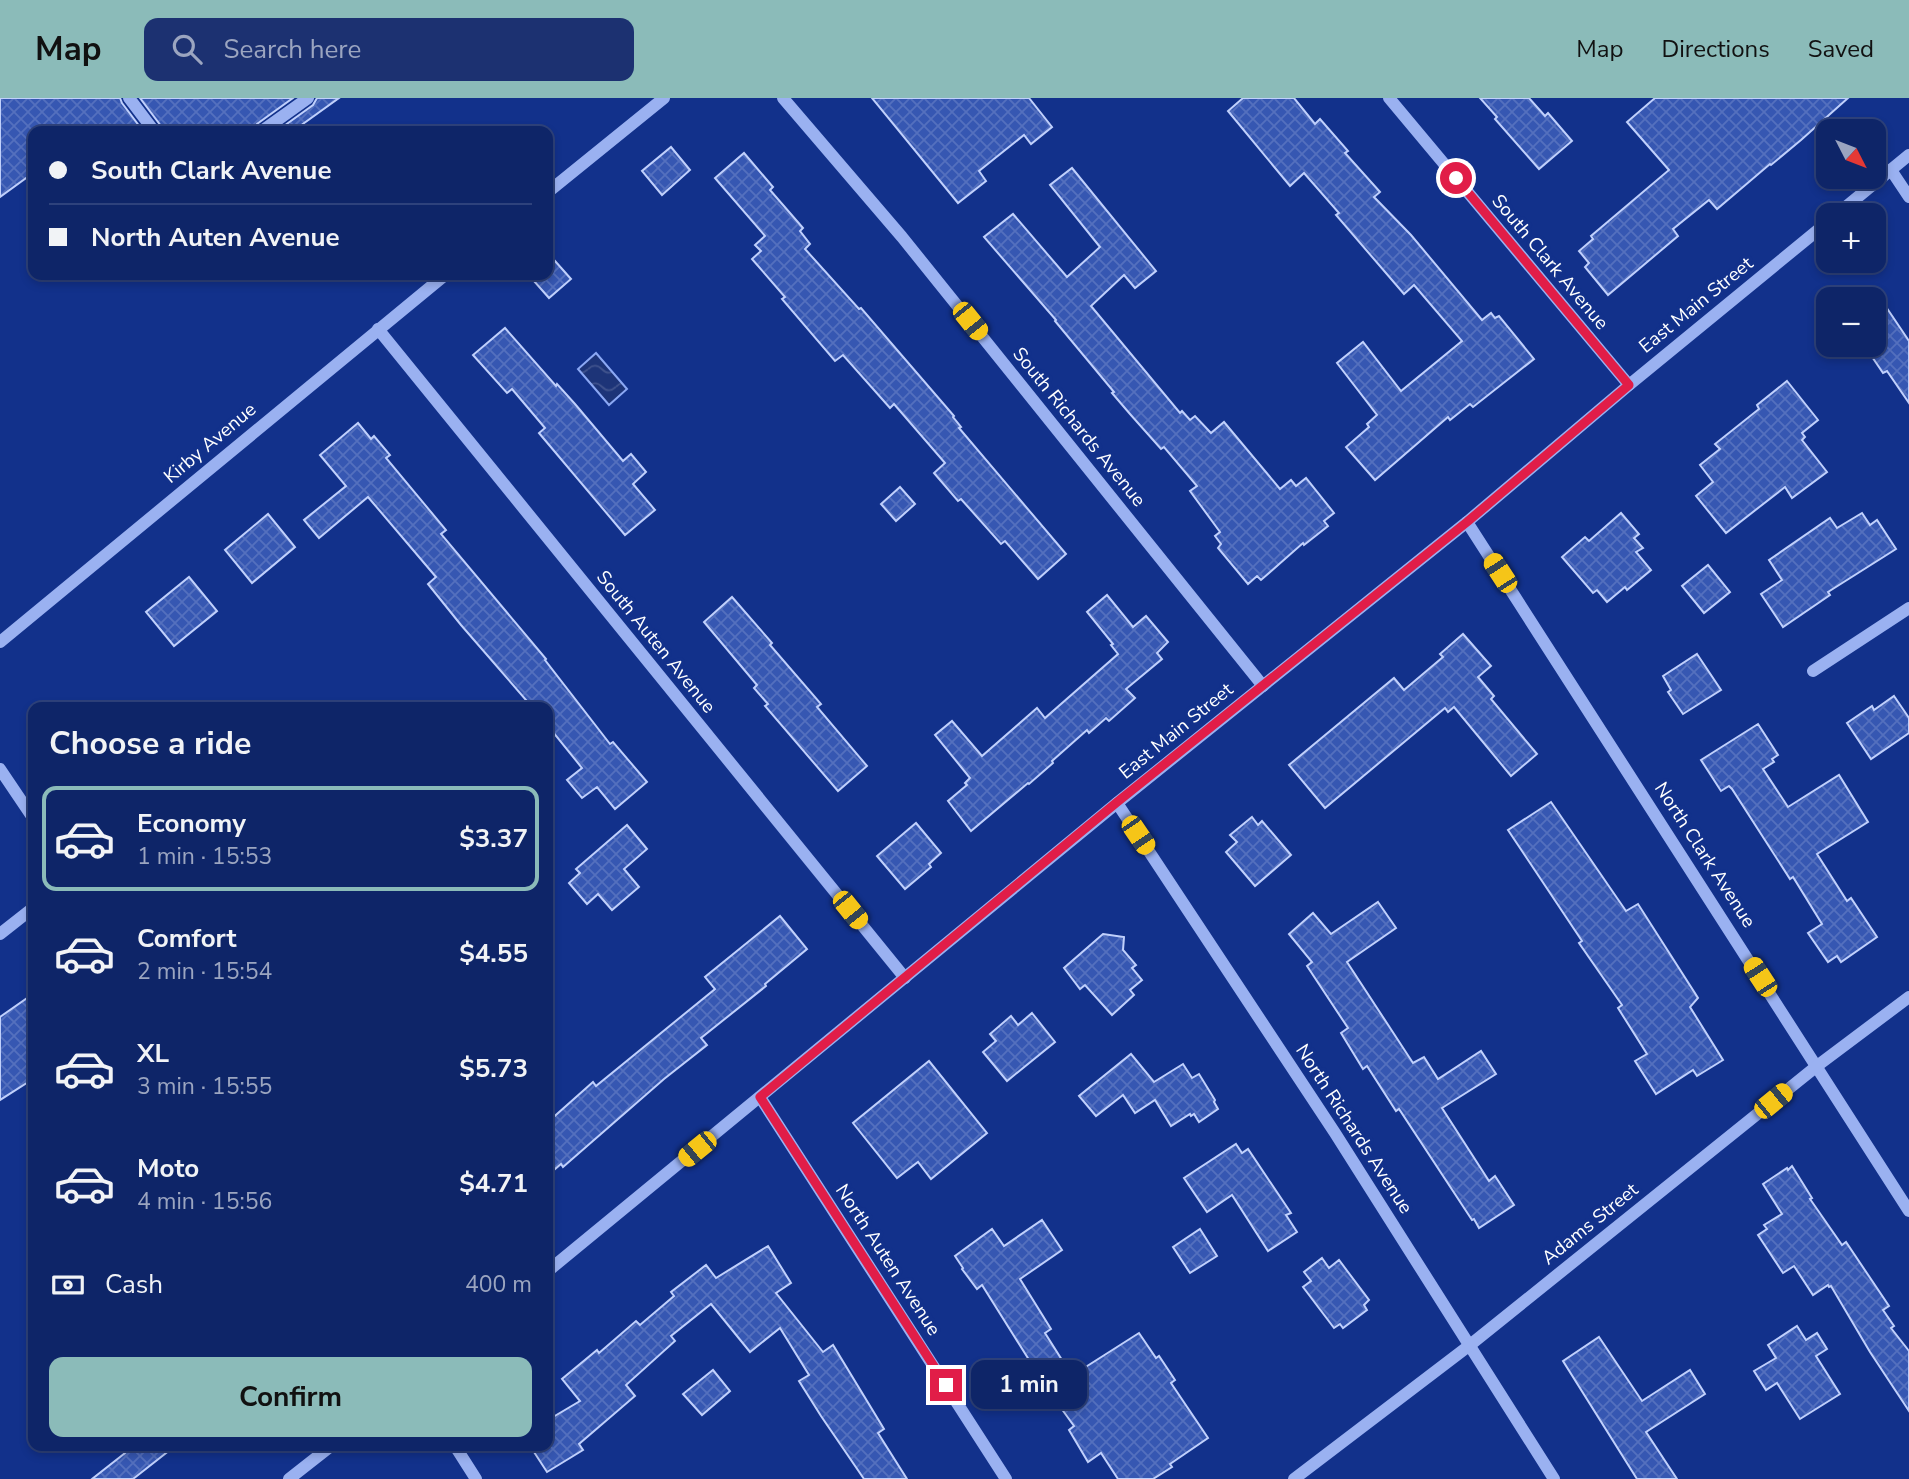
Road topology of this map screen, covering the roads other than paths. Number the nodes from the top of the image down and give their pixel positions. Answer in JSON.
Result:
{"nodes":[{"id":1,"x":129,"y":98,"type":"edge"},
{"id":2,"x":308,"y":98,"type":"edge"},
{"id":3,"x":664,"y":98,"type":"edge"},
{"id":4,"x":783,"y":98,"type":"edge"},
{"id":5,"x":1389,"y":98,"type":"edge"},
{"id":6,"x":150,"y":126,"type":"edge"},
{"id":7,"x":269,"y":126,"type":"edge"},
{"id":8,"x":1909,"y":155,"type":"edge"},
{"id":9,"x":1891,"y":170,"type":"junction"},
{"id":10,"x":553,"y":188,"type":"edge"},
{"id":11,"x":1909,"y":197,"type":"edge"},
{"id":12,"x":1851,"y":203,"type":"edge"},
{"id":13,"x":1816,"y":232,"type":"edge"},
{"id":14,"x":440,"y":280,"type":"edge"},
{"id":15,"x":378,"y":329,"type":"junction"},
{"id":16,"x":1629,"y":385,"type":"junction"},
{"id":17,"x":1467,"y":522,"type":"junction"},
{"id":18,"x":1909,"y":608,"type":"edge"},
{"id":19,"x":0,"y":642,"type":"edge"},
{"id":20,"x":1813,"y":671,"type":"dead end"},
{"id":21,"x":1263,"y":686,"type":"junction"},
{"id":22,"x":0,"y":769,"type":"edge"},
{"id":23,"x":1116,"y":803,"type":"junction"},
{"id":24,"x":28,"y":811,"type":"edge"},
{"id":25,"x":28,"y":912,"type":"edge"},
{"id":26,"x":0,"y":934,"type":"edge"},
{"id":27,"x":905,"y":978,"type":"junction"},
{"id":28,"x":1909,"y":997,"type":"edge"},
{"id":29,"x":1816,"y":1066,"type":"junction"},
{"id":30,"x":760,"y":1097,"type":"junction"},
{"id":31,"x":1909,"y":1211,"type":"edge"},
{"id":32,"x":553,"y":1267,"type":"edge"},
{"id":33,"x":1470,"y":1345,"type":"junction"},
{"id":34,"x":325,"y":1451,"type":"edge"},
{"id":35,"x":458,"y":1451,"type":"edge"},
{"id":36,"x":289,"y":1479,"type":"edge"},
{"id":37,"x":476,"y":1479,"type":"edge"},
{"id":38,"x":1006,"y":1479,"type":"edge"},
{"id":39,"x":1294,"y":1479,"type":"edge"},
{"id":40,"x":1554,"y":1479,"type":"edge"}],
"edges":[{"from":1,"to":6,"type":"street"},
{"from":2,"to":7,"type":"street"},
{"from":3,"to":10,"type":"street"},
{"from":4,"to":21,"type":"street","name":"South Richards Avenue"},
{"from":5,"to":16,"type":"street","name":"South Clark Avenue"},
{"from":8,"to":9,"type":"street"},
{"from":9,"to":11,"type":"street"},
{"from":9,"to":12,"type":"street"},
{"from":13,"to":16,"type":"street","name":"East Main Street"},
{"from":14,"to":15,"type":"street","name":"Kirby Avenue"},
{"from":15,"to":19,"type":"street","name":"Kirby Avenue"},
{"from":15,"to":27,"type":"street","name":"South Auten Avenue"},
{"from":16,"to":17,"type":"street","name":"East Main Street"},
{"from":17,"to":21,"type":"street","name":"East Main Street"},
{"from":17,"to":29,"type":"street","name":"North Clark Avenue"},
{"from":18,"to":20,"type":"street"},
{"from":21,"to":23,"type":"street","name":"East Main Street"},
{"from":22,"to":24,"type":"street"},
{"from":23,"to":27,"type":"street","name":"East Main Street"},
{"from":23,"to":33,"type":"street","name":"North Richards Avenue"},
{"from":25,"to":26,"type":"street"},
{"from":27,"to":30,"type":"street","name":"East Main Street"},
{"from":28,"to":29,"type":"street","name":"Adams Street"},
{"from":29,"to":31,"type":"street","name":"North Clark Avenue"},
{"from":29,"to":33,"type":"street","name":"Adams Street"},
{"from":30,"to":32,"type":"street","name":"East Main Street"},
{"from":30,"to":38,"type":"street","name":"North Auten Avenue"},
{"from":33,"to":39,"type":"street","name":"Adams Street"},
{"from":33,"to":40,"type":"street","name":"North Richards Avenue"},
{"from":34,"to":36,"type":"street"},
{"from":35,"to":37,"type":"street"}]}
